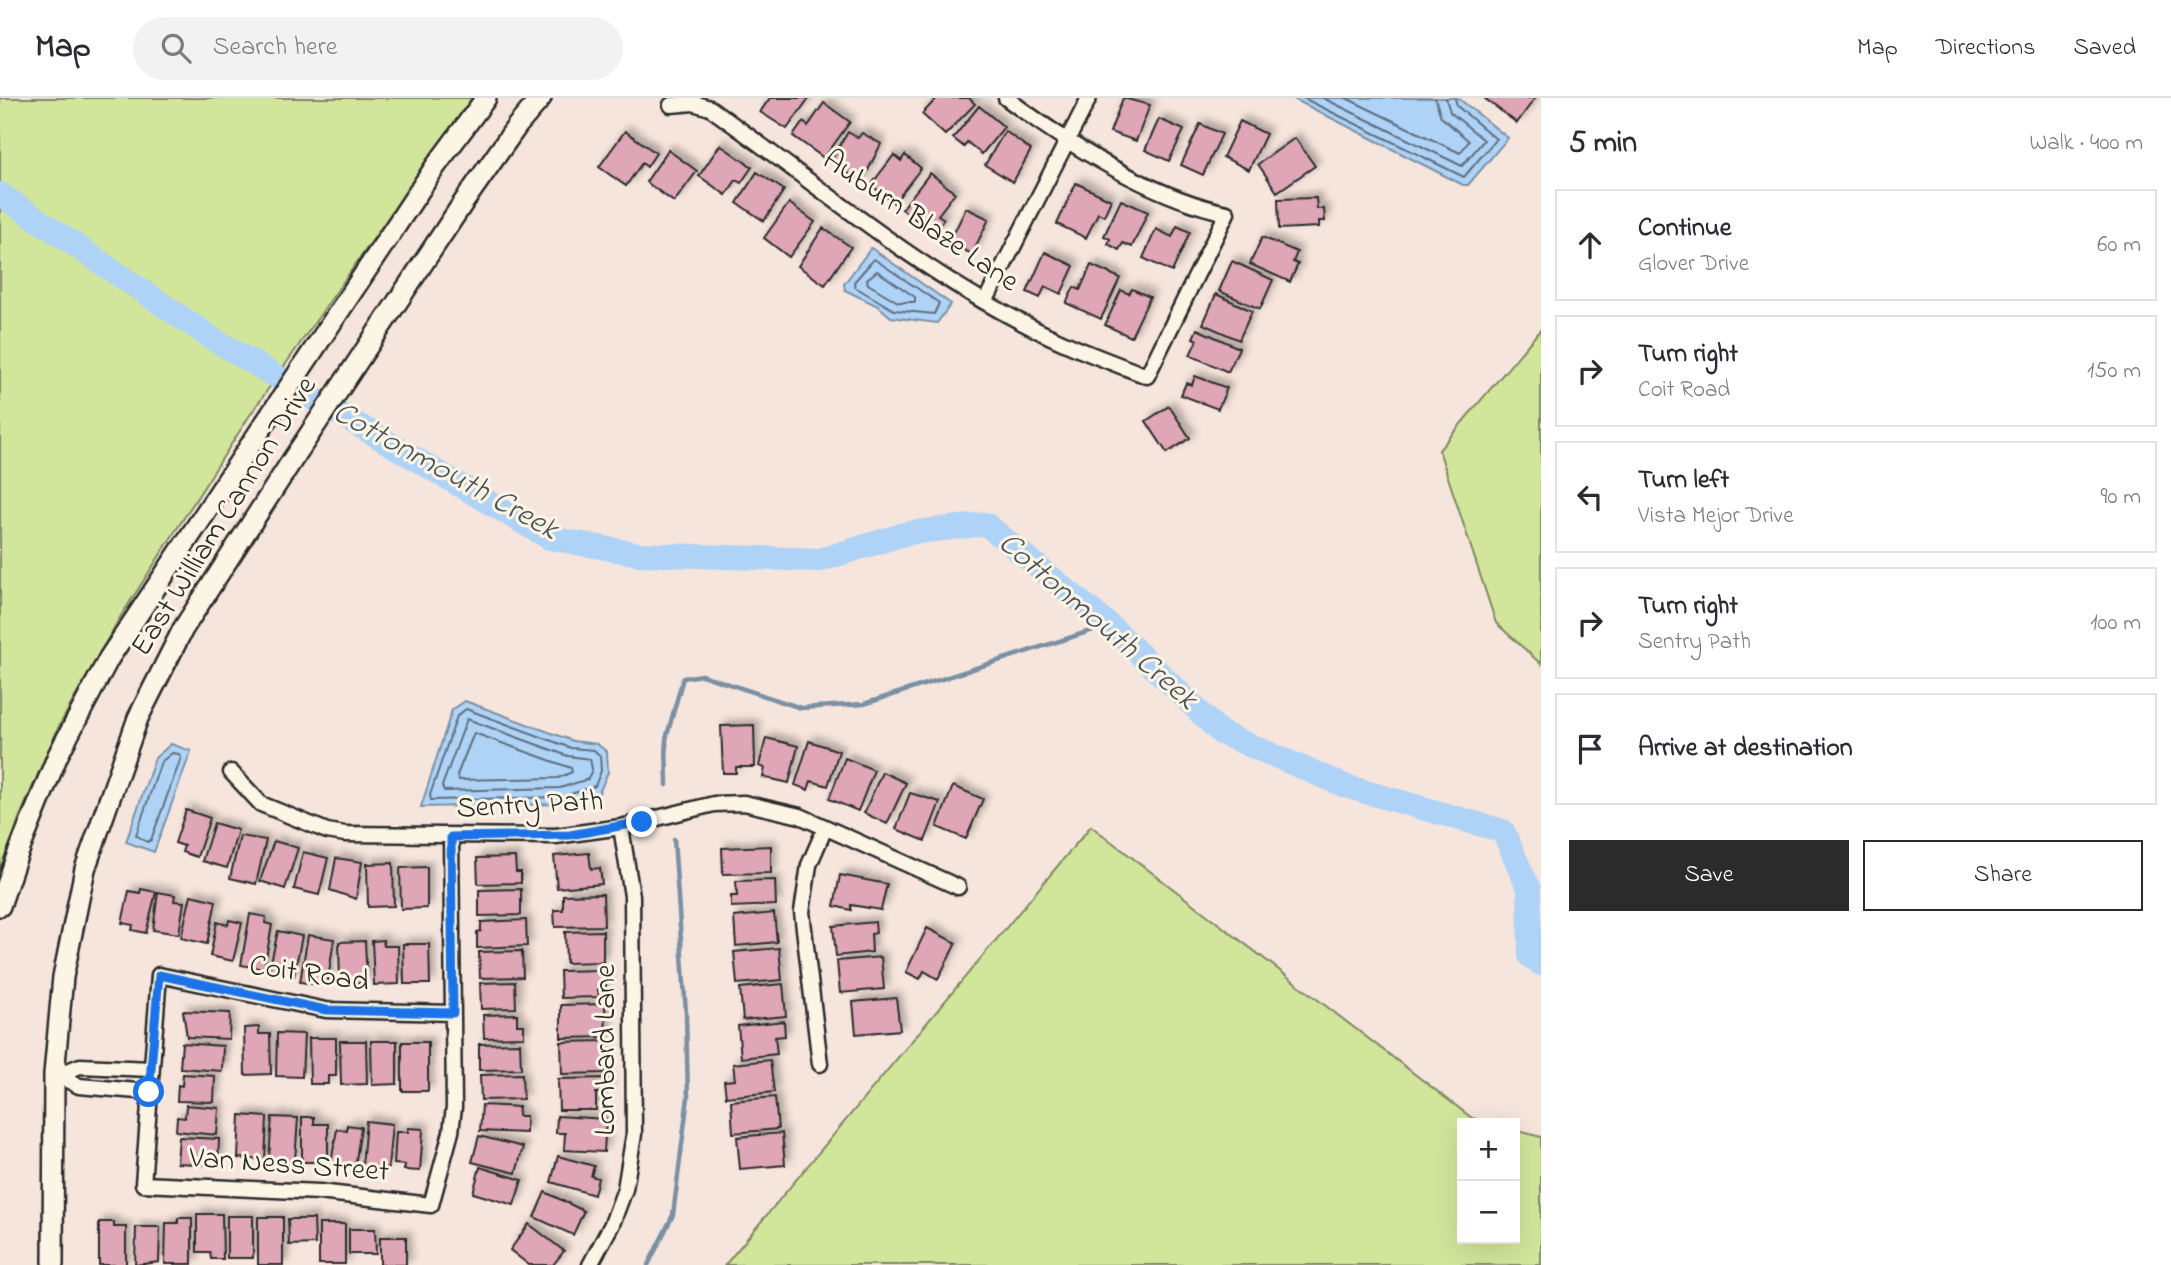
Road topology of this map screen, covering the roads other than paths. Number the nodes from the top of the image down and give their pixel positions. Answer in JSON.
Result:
{"nodes":[{"id":1,"x":486,"y":98,"type":"edge"},
{"id":2,"x":541,"y":98,"type":"edge"},
{"id":3,"x":1006,"y":98,"type":"edge"},
{"id":4,"x":1089,"y":98,"type":"edge"},
{"id":5,"x":671,"y":105,"type":"dead end"},
{"id":6,"x":1068,"y":140,"type":"junction"},
{"id":7,"x":985,"y":302,"type":"junction"},
{"id":8,"x":231,"y":772,"type":"dead end"},
{"id":9,"x":621,"y":827,"type":"junction"},
{"id":10,"x":825,"y":828,"type":"junction"},
{"id":11,"x":451,"y":837,"type":"junction"},
{"id":12,"x":958,"y":887,"type":"dead end"},
{"id":13,"x":0,"y":906,"type":"edge"},
{"id":14,"x":453,"y":1013,"type":"junction"},
{"id":15,"x":820,"y":1064,"type":"dead end"},
{"id":16,"x":151,"y":1069,"type":"junction"},
{"id":17,"x":149,"y":1092,"type":"junction"},
{"id":18,"x":53,"y":1265,"type":"edge"},
{"id":19,"x":590,"y":1265,"type":"edge"}],
"edges":[{"from":1,"to":13,"type":"street","name":"East William Cannon Drive"},
{"from":2,"to":18,"type":"street","name":"East William Cannon Drive"},
{"from":3,"to":6,"type":"street"},
{"from":4,"to":6,"type":"street"},
{"from":5,"to":7,"type":"street","name":"Auburn Blaze Lane"},
{"from":6,"to":7,"type":"street"},
{"from":6,"to":7,"type":"street","name":"Auburn Blaze Lane"},
{"from":8,"to":11,"type":"street","name":"Sentry Path"},
{"from":9,"to":10,"type":"street","name":"Sentry Path"},
{"from":9,"to":11,"type":"street","name":"Sentry Path"},
{"from":9,"to":19,"type":"street","name":"Lombard Lane"},
{"from":10,"to":12,"type":"street","name":"Sentry Path"},
{"from":10,"to":15,"type":"street"},
{"from":11,"to":14,"type":"street"},
{"from":14,"to":16,"type":"street","name":"Coit Road"},
{"from":14,"to":17,"type":"street","name":"Van Ness Street"},
{"from":16,"to":17,"type":"street"},
{"from":16,"to":17,"type":"street"}]}
